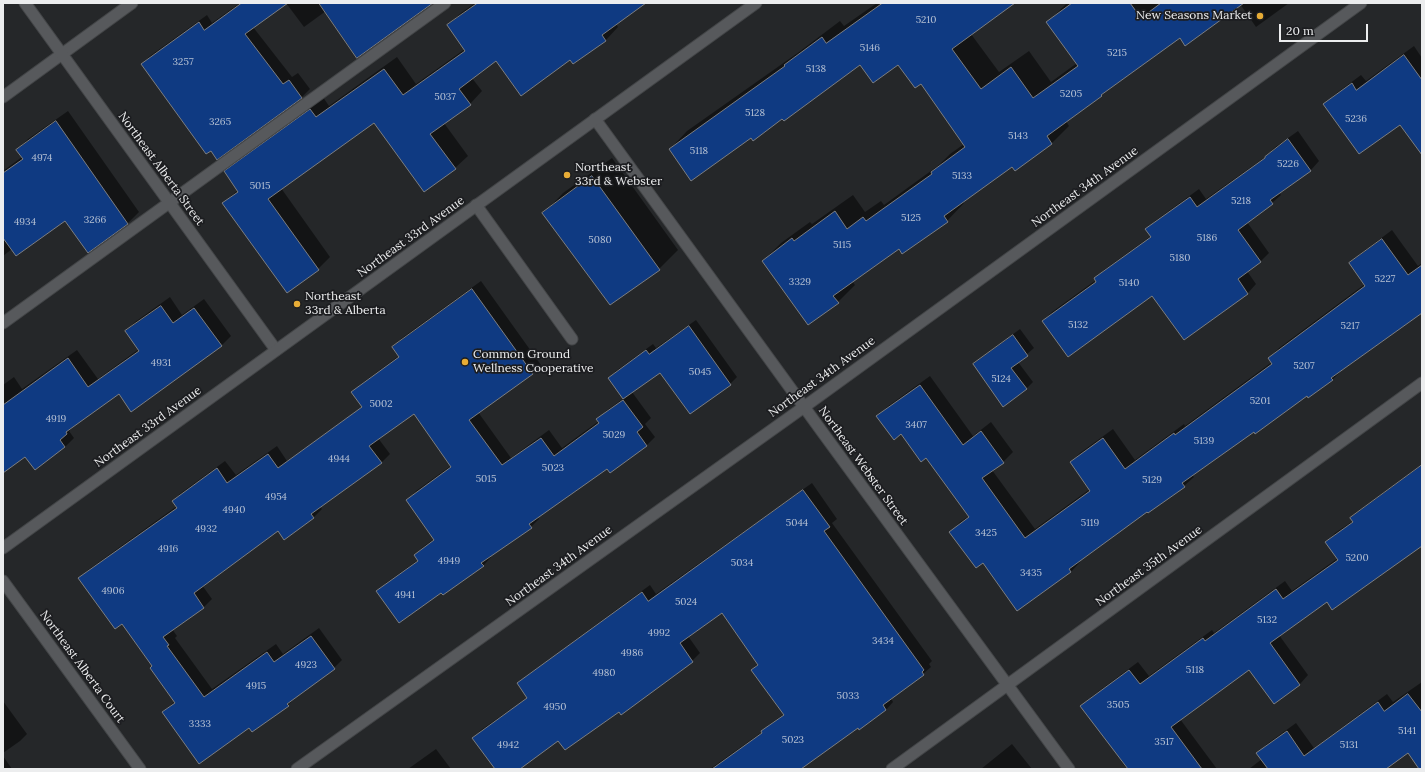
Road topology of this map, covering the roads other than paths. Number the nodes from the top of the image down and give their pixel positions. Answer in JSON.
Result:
{"nodes":[{"id":1,"x":25,"y":3,"type":"edge"},
{"id":2,"x":132,"y":3,"type":"edge"},
{"id":3,"x":445,"y":3,"type":"edge"},
{"id":4,"x":756,"y":3,"type":"edge"},
{"id":5,"x":1361,"y":3,"type":"edge"},
{"id":6,"x":62,"y":54,"type":"junction"},
{"id":7,"x":3,"y":97,"type":"edge"},
{"id":8,"x":595,"y":118,"type":"junction"},
{"id":9,"x":169,"y":203,"type":"junction"},
{"id":10,"x":476,"y":206,"type":"junction"},
{"id":11,"x":3,"y":323,"type":"edge"},
{"id":12,"x":572,"y":339,"type":"dead end"},
{"id":13,"x":276,"y":350,"type":"junction"},
{"id":14,"x":1422,"y":383,"type":"edge"},
{"id":15,"x":804,"y":407,"type":"junction"},
{"id":16,"x":3,"y":548,"type":"edge"},
{"id":17,"x":3,"y":581,"type":"edge"},
{"id":18,"x":1007,"y":685,"type":"junction"},
{"id":19,"x":140,"y":769,"type":"edge"},
{"id":20,"x":297,"y":769,"type":"edge"},
{"id":21,"x":892,"y":769,"type":"edge"},
{"id":22,"x":1069,"y":769,"type":"edge"}],
"edges":[{"from":1,"to":6,"type":"street","name":"Northeast Alberta Street"},
{"from":2,"to":6,"type":"street"},
{"from":3,"to":9,"type":"street"},
{"from":4,"to":8,"type":"street","name":"Northeast 33rd Avenue"},
{"from":5,"to":15,"type":"street","name":"Northeast 34th Avenue"},
{"from":6,"to":7,"type":"street"},
{"from":6,"to":9,"type":"street","name":"Northeast Alberta Street"},
{"from":8,"to":10,"type":"street","name":"Northeast 33rd Avenue"},
{"from":8,"to":15,"type":"street","name":"Northeast Webster Street"},
{"from":9,"to":11,"type":"street"},
{"from":9,"to":13,"type":"street","name":"Northeast Alberta Street"},
{"from":10,"to":12,"type":"street"},
{"from":10,"to":13,"type":"street","name":"Northeast 33rd Avenue"},
{"from":13,"to":16,"type":"street","name":"Northeast 33rd Avenue"},
{"from":14,"to":18,"type":"street","name":"Northeast 35th Avenue"},
{"from":15,"to":18,"type":"street","name":"Northeast Webster Street"},
{"from":15,"to":20,"type":"street","name":"Northeast 34th Avenue"},
{"from":17,"to":19,"type":"street","name":"Northeast Alberta Court"},
{"from":18,"to":21,"type":"street","name":"Northeast 35th Avenue"},
{"from":18,"to":22,"type":"street","name":"Northeast Webster Street"}]}
